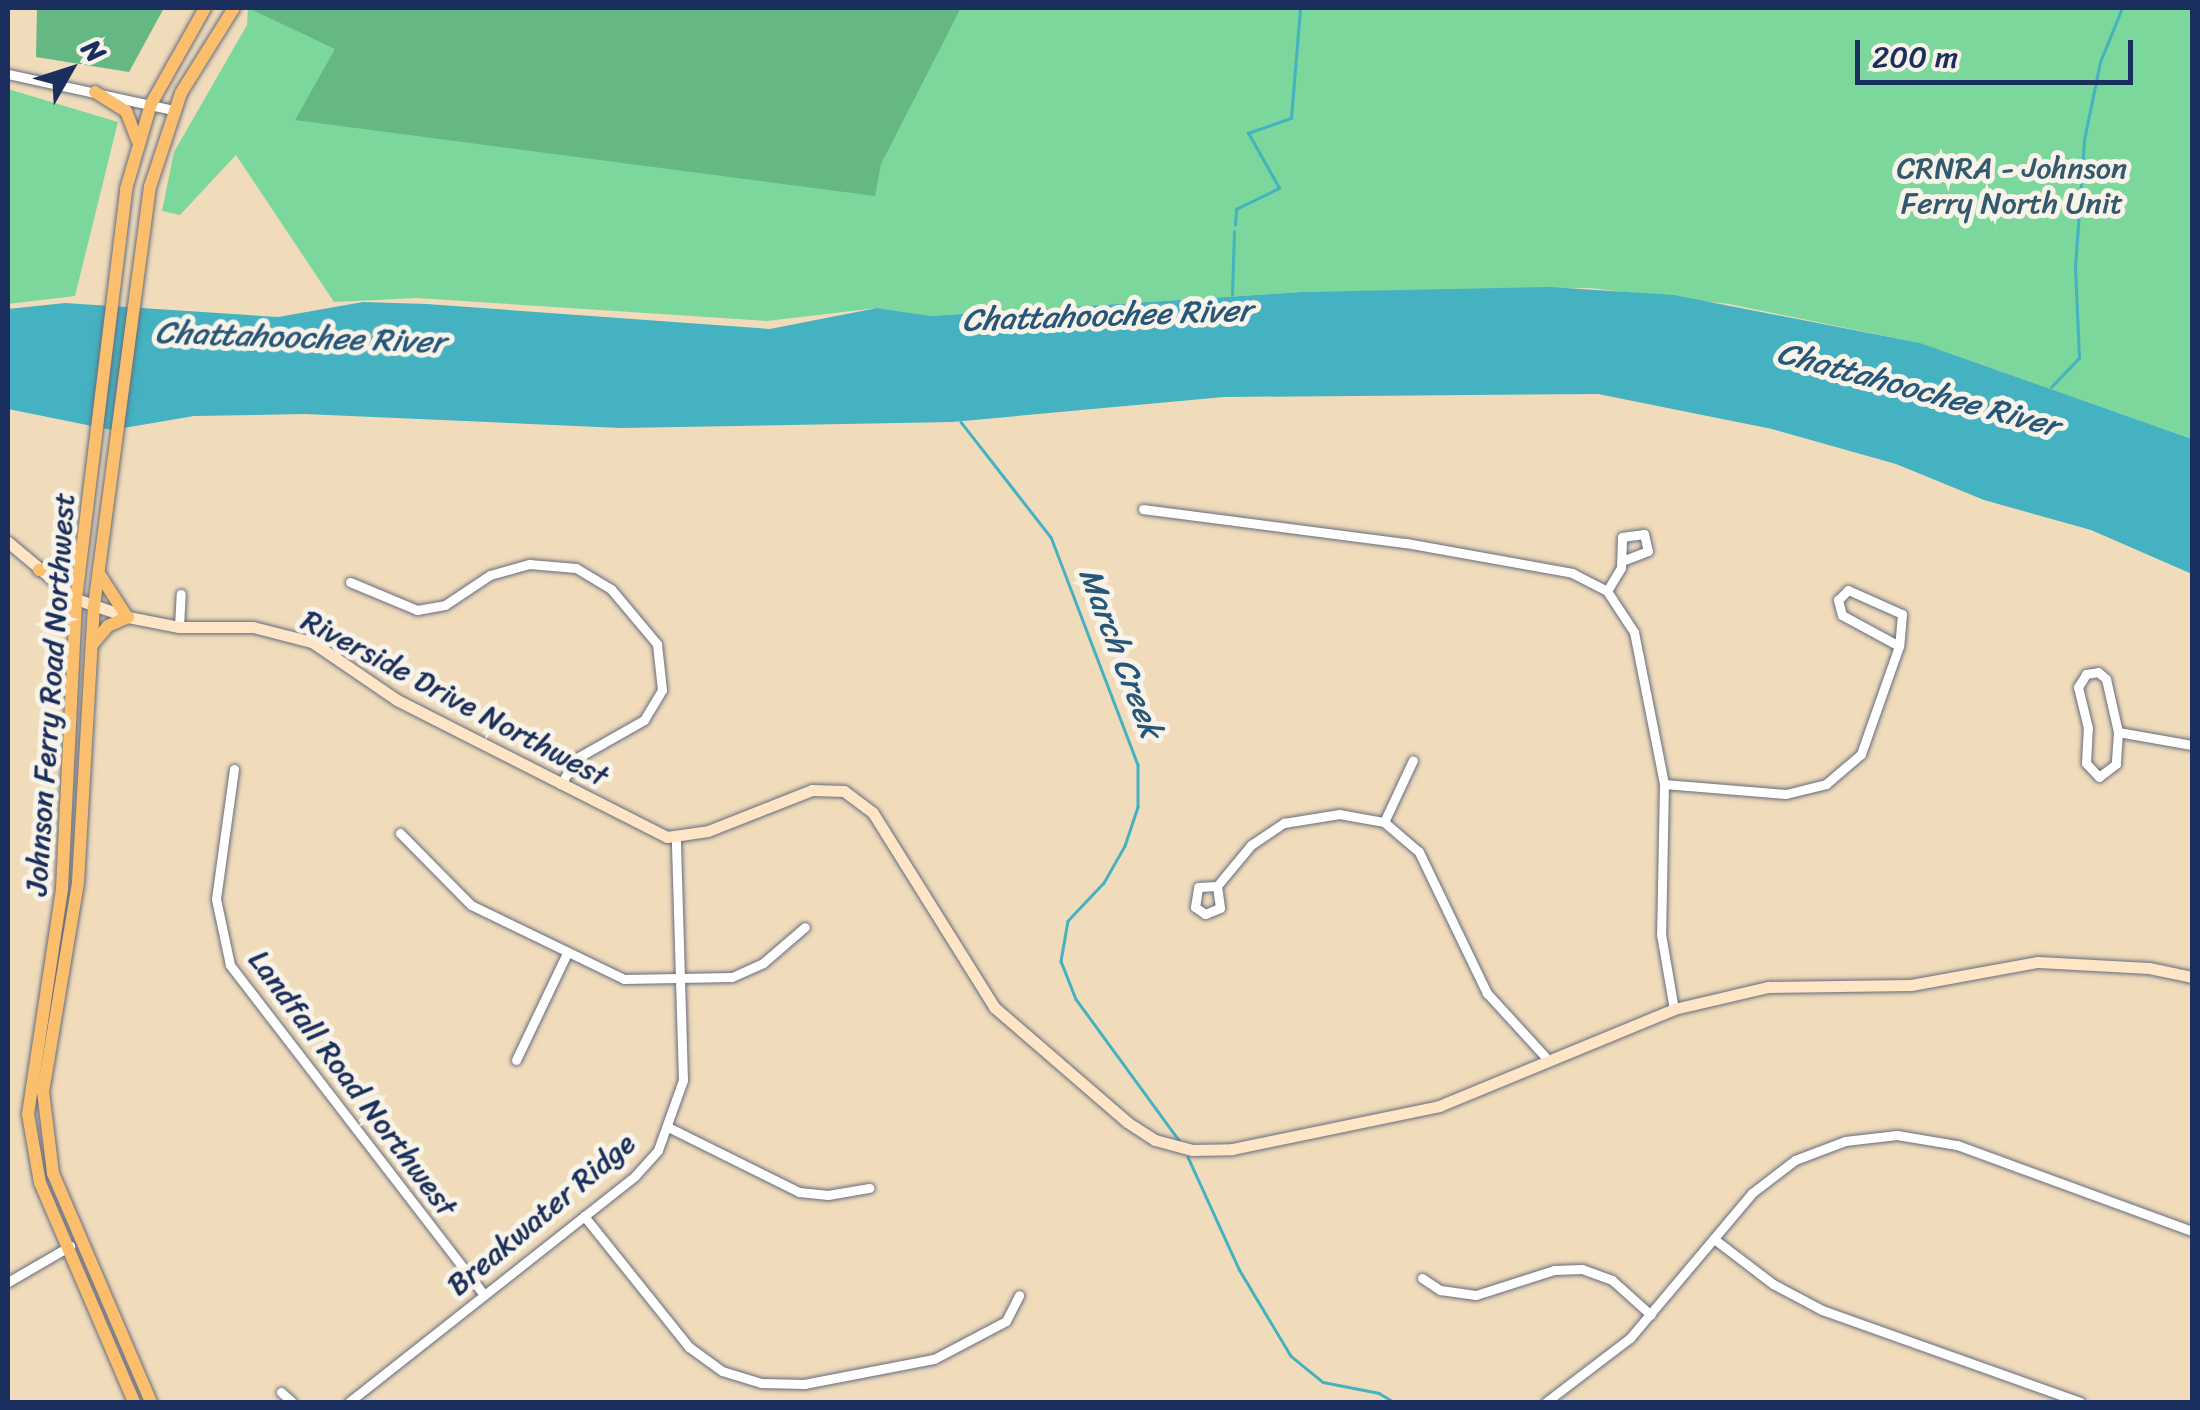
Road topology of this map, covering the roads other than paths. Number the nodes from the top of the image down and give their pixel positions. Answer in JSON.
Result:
{"nodes":[{"id":1,"x":206,"y":8,"type":"edge"},
{"id":2,"x":234,"y":8,"type":"edge"},
{"id":3,"x":8,"y":74,"type":"edge"},
{"id":4,"x":96,"y":92,"type":"junction"},
{"id":5,"x":151,"y":104,"type":"junction"},
{"id":6,"x":173,"y":110,"type":"junction"},
{"id":7,"x":137,"y":142,"type":"junction"},
{"id":8,"x":1143,"y":509,"type":"dead end"},
{"id":9,"x":8,"y":542,"type":"edge"},
{"id":10,"x":83,"y":546,"type":"junction"},
{"id":11,"x":1622,"y":561,"type":"dead end"},
{"id":12,"x":39,"y":570,"type":"junction"},
{"id":13,"x":99,"y":572,"type":"junction"},
{"id":14,"x":350,"y":582,"type":"dead end"},
{"id":15,"x":1607,"y":591,"type":"junction"},
{"id":16,"x":181,"y":594,"type":"dead end"},
{"id":17,"x":76,"y":599,"type":"junction"},
{"id":18,"x":94,"y":606,"type":"junction"},
{"id":19,"x":127,"y":617,"type":"junction"},
{"id":20,"x":179,"y":627,"type":"junction"},
{"id":21,"x":1899,"y":646,"type":"junction"},
{"id":22,"x":91,"y":648,"type":"junction"},
{"id":23,"x":2118,"y":732,"type":"junction"},
{"id":24,"x":2192,"y":745,"type":"edge"},
{"id":25,"x":1414,"y":760,"type":"dead end"},
{"id":26,"x":234,"y":769,"type":"dead end"},
{"id":27,"x":561,"y":784,"type":"junction"},
{"id":28,"x":1664,"y":784,"type":"junction"},
{"id":29,"x":1384,"y":822,"type":"junction"},
{"id":30,"x":400,"y":834,"type":"dead end"},
{"id":31,"x":676,"y":839,"type":"junction"},
{"id":32,"x":1217,"y":886,"type":"dead end"},
{"id":33,"x":805,"y":927,"type":"dead end"},
{"id":34,"x":566,"y":955,"type":"junction"},
{"id":35,"x":2192,"y":978,"type":"edge"},
{"id":36,"x":680,"y":982,"type":"junction"},
{"id":37,"x":1674,"y":1009,"type":"junction"},
{"id":38,"x":516,"y":1060,"type":"dead end"},
{"id":39,"x":1549,"y":1061,"type":"junction"},
{"id":40,"x":670,"y":1128,"type":"junction"},
{"id":41,"x":869,"y":1188,"type":"dead end"},
{"id":42,"x":584,"y":1216,"type":"junction"},
{"id":43,"x":2192,"y":1232,"type":"edge"},
{"id":44,"x":1714,"y":1239,"type":"junction"},
{"id":45,"x":81,"y":1240,"type":"junction"},
{"id":46,"x":66,"y":1247,"type":"junction"},
{"id":47,"x":1422,"y":1278,"type":"dead end"},
{"id":48,"x":8,"y":1282,"type":"edge"},
{"id":49,"x":483,"y":1294,"type":"junction"},
{"id":50,"x":1020,"y":1295,"type":"dead end"},
{"id":51,"x":1651,"y":1315,"type":"junction"},
{"id":52,"x":282,"y":1392,"type":"dead end"},
{"id":53,"x":134,"y":1402,"type":"edge"},
{"id":54,"x":151,"y":1402,"type":"edge"},
{"id":55,"x":292,"y":1402,"type":"edge"},
{"id":56,"x":350,"y":1402,"type":"edge"},
{"id":57,"x":1546,"y":1402,"type":"edge"},
{"id":58,"x":2080,"y":1402,"type":"edge"}],
"edges":[{"from":1,"to":5,"type":"main road","name":"Johnson Ferry Road Northwest"},
{"from":2,"to":6,"type":"main road","name":"Johnson Ferry Road Northwest"},
{"from":3,"to":4,"type":"street"},
{"from":4,"to":5,"type":"street"},
{"from":4,"to":7,"type":"main road"},
{"from":5,"to":6,"type":"street"},
{"from":5,"to":7,"type":"main road","name":"Johnson Ferry Road Northwest"},
{"from":6,"to":13,"type":"main road","name":"Johnson Ferry Road Northwest"},
{"from":7,"to":10,"type":"main road","name":"Johnson Ferry Road Northwest"},
{"from":8,"to":15,"type":"street"},
{"from":9,"to":12,"type":"street","name":"Riverside Drive Northwest"},
{"from":10,"to":12,"type":"main road"},
{"from":10,"to":17,"type":"main road","name":"Johnson Ferry Road Northwest"},
{"from":11,"to":15,"type":"street"},
{"from":12,"to":17,"type":"street","name":"Riverside Drive Northwest"},
{"from":13,"to":18,"type":"main road","name":"Johnson Ferry Road Northwest"},
{"from":13,"to":19,"type":"main road"},
{"from":14,"to":27,"type":"street"},
{"from":15,"to":28,"type":"street"},
{"from":16,"to":20,"type":"street"},
{"from":17,"to":18,"type":"street","name":"Riverside Drive Northwest"},
{"from":17,"to":46,"type":"main road","name":"Johnson Ferry Road Northwest"},
{"from":18,"to":19,"type":"street","name":"Riverside Drive Northwest"},
{"from":18,"to":22,"type":"main road","name":"Johnson Ferry Road Northwest"},
{"from":19,"to":20,"type":"street","name":"Riverside Drive Northwest"},
{"from":19,"to":22,"type":"main road"},
{"from":20,"to":27,"type":"street","name":"Riverside Drive Northwest"},
{"from":21,"to":21,"type":"street"},
{"from":21,"to":28,"type":"street"},
{"from":22,"to":45,"type":"main road","name":"Johnson Ferry Road Northwest"},
{"from":23,"to":23,"type":"street"},
{"from":23,"to":24,"type":"street"},
{"from":25,"to":29,"type":"street"},
{"from":26,"to":49,"type":"street","name":"Landfall Road Northwest"},
{"from":27,"to":31,"type":"street","name":"Riverside Drive Northwest"},
{"from":28,"to":37,"type":"street"},
{"from":29,"to":32,"type":"street"},
{"from":29,"to":39,"type":"street"},
{"from":30,"to":34,"type":"street"},
{"from":31,"to":36,"type":"street","name":"Breakwater Ridge"},
{"from":31,"to":39,"type":"street"},
{"from":33,"to":36,"type":"street"},
{"from":34,"to":36,"type":"street"},
{"from":34,"to":38,"type":"street"},
{"from":35,"to":37,"type":"street"},
{"from":36,"to":40,"type":"street","name":"Breakwater Ridge"},
{"from":37,"to":39,"type":"street"},
{"from":40,"to":41,"type":"street"},
{"from":40,"to":42,"type":"street","name":"Breakwater Ridge"},
{"from":42,"to":49,"type":"street","name":"Breakwater Ridge"},
{"from":42,"to":50,"type":"street"},
{"from":43,"to":44,"type":"street"},
{"from":44,"to":51,"type":"street"},
{"from":44,"to":58,"type":"street"},
{"from":45,"to":46,"type":"street"},
{"from":45,"to":54,"type":"main road","name":"Johnson Ferry Road Northwest"},
{"from":46,"to":48,"type":"street"},
{"from":46,"to":53,"type":"main road","name":"Johnson Ferry Road Northwest"},
{"from":47,"to":51,"type":"street"},
{"from":49,"to":56,"type":"street","name":"Breakwater Ridge"},
{"from":51,"to":57,"type":"street"},
{"from":52,"to":55,"type":"street"}]}
